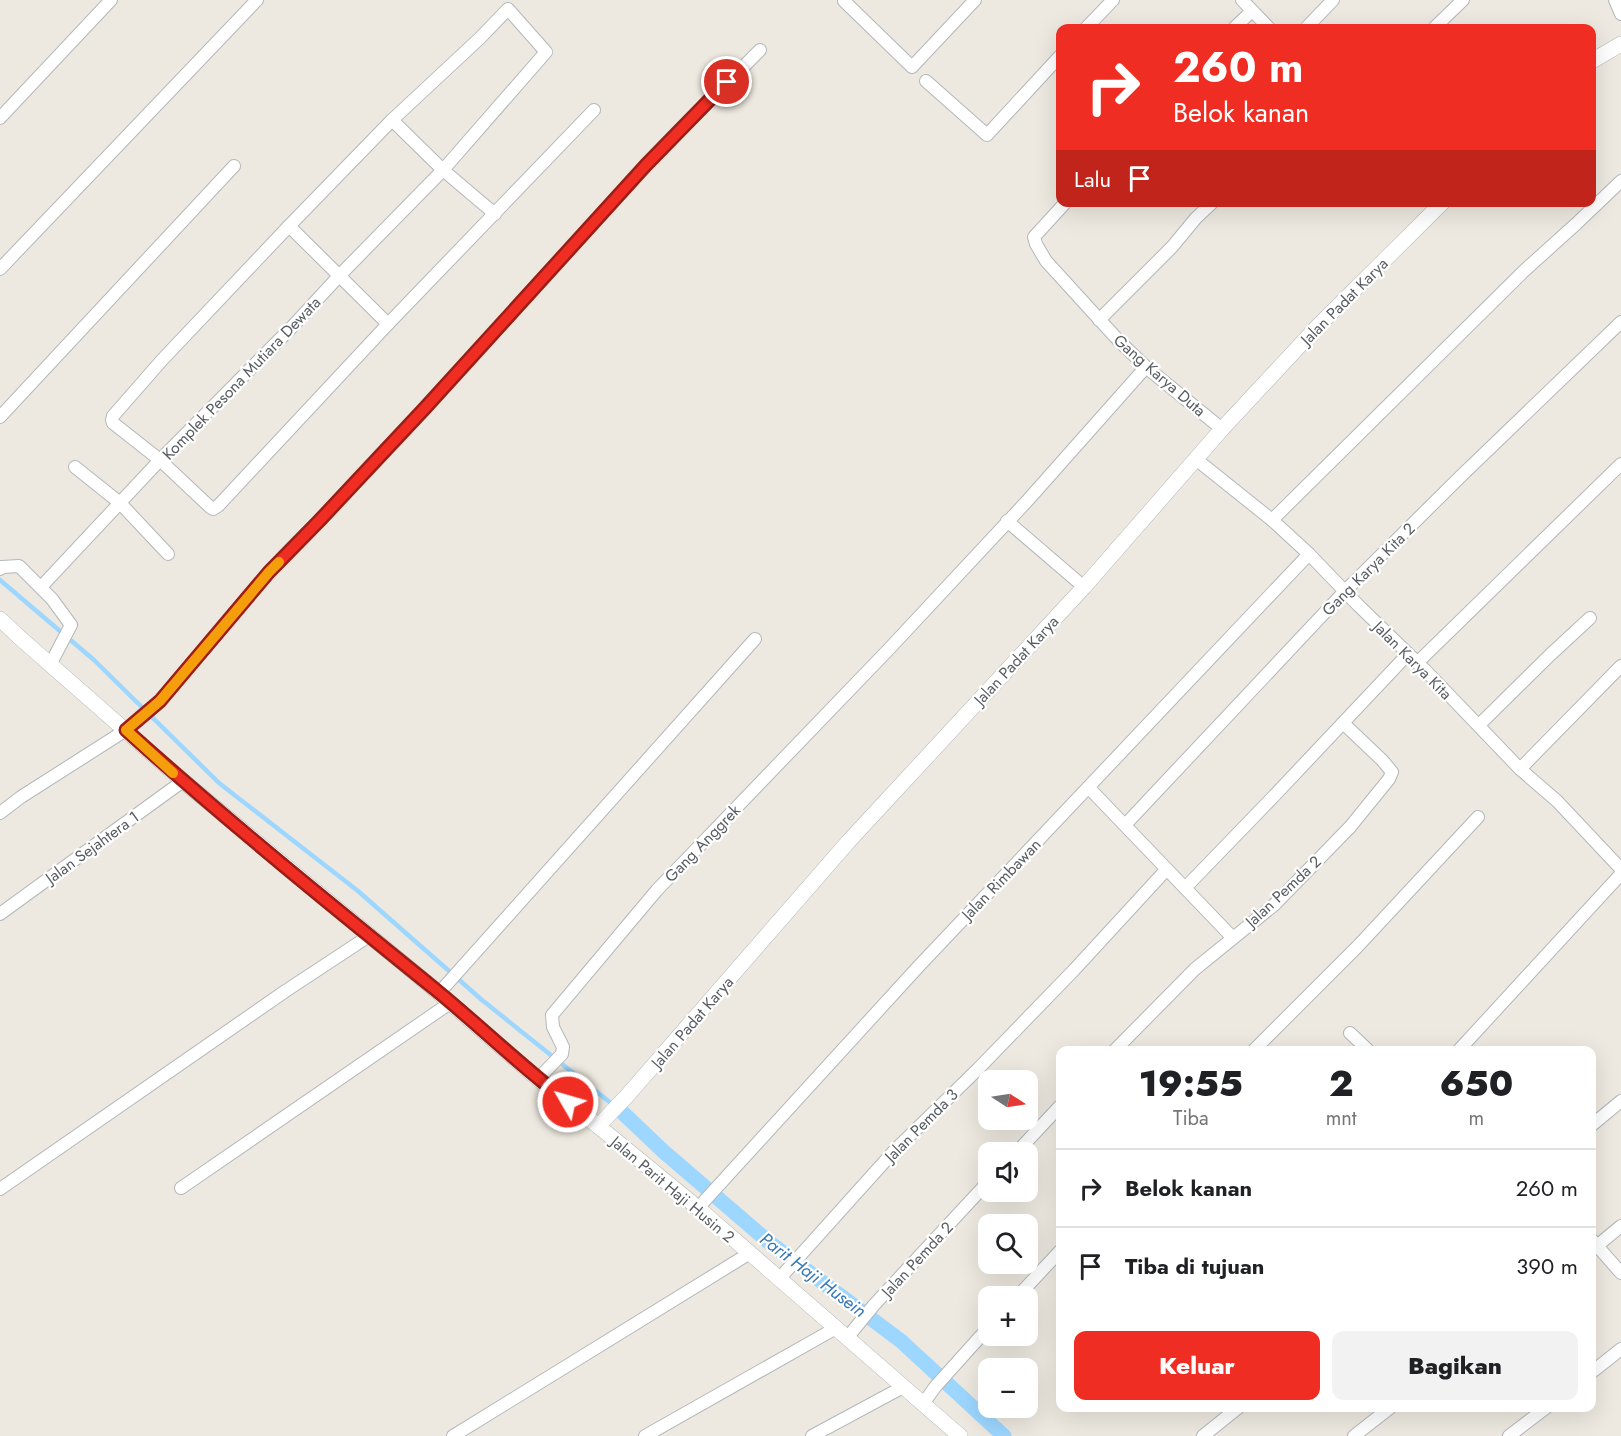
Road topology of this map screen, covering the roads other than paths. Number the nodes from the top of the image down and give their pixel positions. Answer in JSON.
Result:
{"nodes":[{"id":1,"x":111,"y":0,"type":"edge"},
{"id":2,"x":257,"y":0,"type":"edge"},
{"id":3,"x":845,"y":0,"type":"edge"},
{"id":4,"x":975,"y":0,"type":"edge"},
{"id":5,"x":1113,"y":0,"type":"edge"},
{"id":6,"x":1242,"y":0,"type":"edge"},
{"id":7,"x":1333,"y":0,"type":"edge"},
{"id":8,"x":1463,"y":0,"type":"edge"},
{"id":9,"x":1615,"y":0,"type":"edge"},
{"id":10,"x":1252,"y":11,"type":"junction"},
{"id":11,"x":1621,"y":14,"type":"edge"},
{"id":12,"x":1090,"y":24,"type":"edge"},
{"id":13,"x":1238,"y":24,"type":"edge"},
{"id":14,"x":1265,"y":24,"type":"edge"},
{"id":15,"x":1310,"y":24,"type":"edge"},
{"id":16,"x":1438,"y":24,"type":"edge"},
{"id":17,"x":1621,"y":44,"type":"edge"},
{"id":18,"x":760,"y":50,"type":"dead end"},
{"id":19,"x":1596,"y":59,"type":"edge"},
{"id":20,"x":1056,"y":60,"type":"edge"},
{"id":21,"x":926,"y":81,"type":"dead end"},
{"id":22,"x":594,"y":110,"type":"dead end"},
{"id":23,"x":0,"y":118,"type":"edge"},
{"id":24,"x":392,"y":120,"type":"junction"},
{"id":25,"x":234,"y":166,"type":"dead end"},
{"id":26,"x":443,"y":170,"type":"junction"},
{"id":27,"x":1621,"y":182,"type":"edge"},
{"id":28,"x":1596,"y":205,"type":"edge"},
{"id":29,"x":1061,"y":207,"type":"edge"},
{"id":30,"x":1208,"y":207,"type":"edge"},
{"id":31,"x":1438,"y":207,"type":"edge"},
{"id":32,"x":1594,"y":207,"type":"edge"},
{"id":33,"x":495,"y":214,"type":"junction"},
{"id":34,"x":289,"y":226,"type":"junction"},
{"id":35,"x":0,"y":269,"type":"edge"},
{"id":36,"x":339,"y":276,"type":"junction"},
{"id":37,"x":1099,"y":320,"type":"junction"},
{"id":38,"x":1621,"y":322,"type":"edge"},
{"id":39,"x":388,"y":324,"type":"junction"},
{"id":40,"x":1146,"y":367,"type":"junction"},
{"id":41,"x":0,"y":417,"type":"edge"},
{"id":42,"x":1222,"y":429,"type":"junction"},
{"id":43,"x":160,"y":460,"type":"junction"},
{"id":44,"x":1197,"y":460,"type":"junction"},
{"id":45,"x":1621,"y":464,"type":"edge"},
{"id":46,"x":75,"y":467,"type":"dead end"},
{"id":47,"x":120,"y":503,"type":"junction"},
{"id":48,"x":1272,"y":520,"type":"junction"},
{"id":49,"x":1007,"y":521,"type":"junction"},
{"id":50,"x":168,"y":554,"type":"dead end"},
{"id":51,"x":1309,"y":554,"type":"junction"},
{"id":52,"x":1,"y":568,"type":"edge"},
{"id":53,"x":40,"y":587,"type":"junction"},
{"id":54,"x":1084,"y":587,"type":"junction"},
{"id":55,"x":1345,"y":591,"type":"junction"},
{"id":56,"x":1590,"y":618,"type":"dead end"},
{"id":57,"x":0,"y":619,"type":"edge"},
{"id":58,"x":755,"y":639,"type":"dead end"},
{"id":59,"x":1413,"y":658,"type":"junction"},
{"id":60,"x":50,"y":665,"type":"junction"},
{"id":61,"x":1621,"y":666,"type":"edge"},
{"id":62,"x":1343,"y":723,"type":"junction"},
{"id":63,"x":1479,"y":726,"type":"junction"},
{"id":64,"x":126,"y":730,"type":"junction"},
{"id":65,"x":1520,"y":770,"type":"junction"},
{"id":66,"x":183,"y":781,"type":"junction"},
{"id":67,"x":1089,"y":788,"type":"junction"},
{"id":68,"x":0,"y":813,"type":"edge"},
{"id":69,"x":1478,"y":817,"type":"dead end"},
{"id":70,"x":1125,"y":825,"type":"junction"},
{"id":71,"x":1621,"y":869,"type":"edge"},
{"id":72,"x":1166,"y":870,"type":"junction"},
{"id":73,"x":1621,"y":874,"type":"edge"},
{"id":74,"x":1185,"y":888,"type":"junction"},
{"id":75,"x":0,"y":914,"type":"edge"},
{"id":76,"x":369,"y":936,"type":"junction"},
{"id":77,"x":1232,"y":937,"type":"junction"},
{"id":78,"x":446,"y":993,"type":"junction"},
{"id":79,"x":1350,"y":1033,"type":"dead end"},
{"id":80,"x":1119,"y":1046,"type":"edge"},
{"id":81,"x":1258,"y":1046,"type":"edge"},
{"id":82,"x":1364,"y":1046,"type":"edge"},
{"id":83,"x":1464,"y":1046,"type":"edge"},
{"id":84,"x":541,"y":1075,"type":"junction"},
{"id":85,"x":1621,"y":1101,"type":"edge"},
{"id":86,"x":1056,"y":1110,"type":"edge"},
{"id":87,"x":603,"y":1121,"type":"junction"},
{"id":88,"x":1596,"y":1122,"type":"edge"},
{"id":89,"x":1026,"y":1142,"type":"edge"},
{"id":90,"x":181,"y":1188,"type":"dead end"},
{"id":91,"x":0,"y":1189,"type":"edge"},
{"id":92,"x":978,"y":1193,"type":"edge"},
{"id":93,"x":698,"y":1208,"type":"junction"},
{"id":94,"x":1621,"y":1226,"type":"edge"},
{"id":95,"x":1596,"y":1244,"type":"edge"},
{"id":96,"x":1596,"y":1249,"type":"edge"},
{"id":97,"x":750,"y":1253,"type":"junction"},
{"id":98,"x":1056,"y":1255,"type":"edge"},
{"id":99,"x":1621,"y":1273,"type":"edge"},
{"id":100,"x":779,"y":1279,"type":"junction"},
{"id":101,"x":1027,"y":1286,"type":"edge"},
{"id":102,"x":841,"y":1333,"type":"junction"},
{"id":103,"x":978,"y":1339,"type":"edge"},
{"id":104,"x":1621,"y":1349,"type":"edge"},
{"id":105,"x":1596,"y":1369,"type":"edge"},
{"id":106,"x":903,"y":1387,"type":"junction"},
{"id":107,"x":923,"y":1404,"type":"junction"},
{"id":108,"x":1233,"y":1412,"type":"edge"},
{"id":109,"x":1385,"y":1412,"type":"edge"},
{"id":110,"x":1540,"y":1412,"type":"edge"},
{"id":111,"x":453,"y":1436,"type":"edge"},
{"id":112,"x":645,"y":1436,"type":"edge"},
{"id":113,"x":812,"y":1436,"type":"edge"},
{"id":114,"x":960,"y":1436,"type":"edge"},
{"id":115,"x":1203,"y":1436,"type":"edge"},
{"id":116,"x":1354,"y":1436,"type":"edge"},
{"id":117,"x":1509,"y":1436,"type":"edge"}],
"edges":[{"from":1,"to":23,"type":"street"},
{"from":2,"to":35,"type":"street"},
{"from":3,"to":4,"type":"street"},
{"from":5,"to":12,"type":"street"},
{"from":6,"to":10,"type":"street"},
{"from":7,"to":15,"type":"street"},
{"from":8,"to":16,"type":"street"},
{"from":9,"to":11,"type":"street"},
{"from":10,"to":13,"type":"street"},
{"from":10,"to":14,"type":"street"},
{"from":17,"to":19,"type":"street"},
{"from":18,"to":64,"type":"street"},
{"from":20,"to":21,"type":"street"},
{"from":22,"to":33,"type":"street"},
{"from":24,"to":26,"type":"street"},
{"from":24,"to":26,"type":"street","name":"Komplek Pesona Mutiara Dewata"},
{"from":24,"to":34,"type":"street"},
{"from":25,"to":41,"type":"street"},
{"from":26,"to":33,"type":"street"},
{"from":26,"to":36,"type":"street","name":"Komplek Pesona Mutiara Dewata"},
{"from":27,"to":28,"type":"street"},
{"from":29,"to":37,"type":"street","name":"Gang Karya Duta"},
{"from":30,"to":37,"type":"street"},
{"from":31,"to":42,"type":"street","name":"Jalan Padat Karya"},
{"from":32,"to":48,"type":"street"},
{"from":33,"to":39,"type":"street"},
{"from":34,"to":36,"type":"street"},
{"from":34,"to":43,"type":"street"},
{"from":36,"to":39,"type":"street"},
{"from":36,"to":43,"type":"street","name":"Komplek Pesona Mutiara Dewata"},
{"from":37,"to":40,"type":"street","name":"Gang Karya Duta"},
{"from":38,"to":55,"type":"street","name":"Gang Karya Kita 2"},
{"from":39,"to":43,"type":"street"},
{"from":40,"to":42,"type":"street","name":"Gang Karya Duta"},
{"from":40,"to":49,"type":"street"},
{"from":42,"to":44,"type":"street","name":"Jalan Padat Karya"},
{"from":43,"to":47,"type":"street","name":"Komplek Pesona Mutiara Dewata"},
{"from":44,"to":48,"type":"street","name":"Jalan Karya Kita"},
{"from":44,"to":54,"type":"street","name":"Jalan Padat Karya"},
{"from":45,"to":59,"type":"street"},
{"from":46,"to":47,"type":"street"},
{"from":47,"to":50,"type":"street"},
{"from":47,"to":53,"type":"street","name":"Komplek Pesona Mutiara Dewata"},
{"from":48,"to":51,"type":"street","name":"Jalan Karya Kita"},
{"from":49,"to":54,"type":"street"},
{"from":49,"to":84,"type":"street","name":"Gang Anggrek"},
{"from":51,"to":55,"type":"street","name":"Jalan Karya Kita"},
{"from":51,"to":67,"type":"street","name":"Jalan Rimbawan"},
{"from":52,"to":53,"type":"street"},
{"from":53,"to":60,"type":"street"},
{"from":54,"to":87,"type":"street","name":"Jalan Padat Karya"},
{"from":55,"to":59,"type":"street","name":"Jalan Karya Kita"},
{"from":55,"to":70,"type":"street","name":"Gang Karya Kita 2"},
{"from":56,"to":63,"type":"street"},
{"from":57,"to":60,"type":"street","name":"Jalan Parit Haji Husin 2"},
{"from":58,"to":78,"type":"street"},
{"from":59,"to":62,"type":"street"},
{"from":59,"to":63,"type":"street","name":"Jalan Karya Kita"},
{"from":60,"to":64,"type":"street","name":"Jalan Parit Haji Husin 2"},
{"from":61,"to":65,"type":"street"},
{"from":62,"to":74,"type":"street"},
{"from":62,"to":77,"type":"street","name":"Jalan Pemda 2"},
{"from":63,"to":65,"type":"street","name":"Jalan Karya Kita"},
{"from":64,"to":66,"type":"street","name":"Jalan Parit Haji Husin 2"},
{"from":64,"to":68,"type":"street"},
{"from":65,"to":71,"type":"street","name":"Jalan Karya Kita"},
{"from":66,"to":75,"type":"street","name":"Jalan Sejahtera 1"},
{"from":66,"to":76,"type":"street","name":"Jalan Parit Haji Husin 2"},
{"from":67,"to":70,"type":"street"},
{"from":67,"to":93,"type":"street","name":"Jalan Rimbawan"},
{"from":69,"to":81,"type":"street"},
{"from":70,"to":72,"type":"street"},
{"from":72,"to":74,"type":"street"},
{"from":72,"to":100,"type":"street","name":"Jalan Pemda 3"},
{"from":73,"to":83,"type":"street"},
{"from":74,"to":77,"type":"street"},
{"from":76,"to":78,"type":"street","name":"Jalan Parit Haji Husin 2"},
{"from":76,"to":91,"type":"street"},
{"from":77,"to":80,"type":"street","name":"Jalan Pemda 2"},
{"from":78,"to":84,"type":"street","name":"Jalan Parit Haji Husin 2"},
{"from":78,"to":90,"type":"street"},
{"from":79,"to":82,"type":"street"},
{"from":84,"to":87,"type":"street","name":"Jalan Parit Haji Husin 2"},
{"from":85,"to":88,"type":"street"},
{"from":86,"to":89,"type":"street"},
{"from":87,"to":93,"type":"street","name":"Jalan Parit Haji Husin 2"},
{"from":92,"to":102,"type":"street","name":"Jalan Pemda 2"},
{"from":93,"to":97,"type":"street","name":"Jalan Parit Haji Husin 2"},
{"from":94,"to":95,"type":"street"},
{"from":96,"to":99,"type":"street"},
{"from":97,"to":100,"type":"street","name":"Jalan Parit Haji Husin 2"},
{"from":97,"to":111,"type":"street"},
{"from":98,"to":101,"type":"street"},
{"from":100,"to":102,"type":"street","name":"Jalan Parit Haji Husin 2"},
{"from":102,"to":106,"type":"street","name":"Jalan Parit Haji Husin 2"},
{"from":102,"to":112,"type":"street"},
{"from":103,"to":107,"type":"street"},
{"from":104,"to":105,"type":"street"},
{"from":106,"to":107,"type":"street","name":"Jalan Parit Haji Husin 2"},
{"from":106,"to":113,"type":"street"},
{"from":107,"to":114,"type":"street","name":"Jalan Parit Haji Husin 2"},
{"from":108,"to":115,"type":"street"},
{"from":109,"to":116,"type":"street"},
{"from":110,"to":117,"type":"street"}]}
